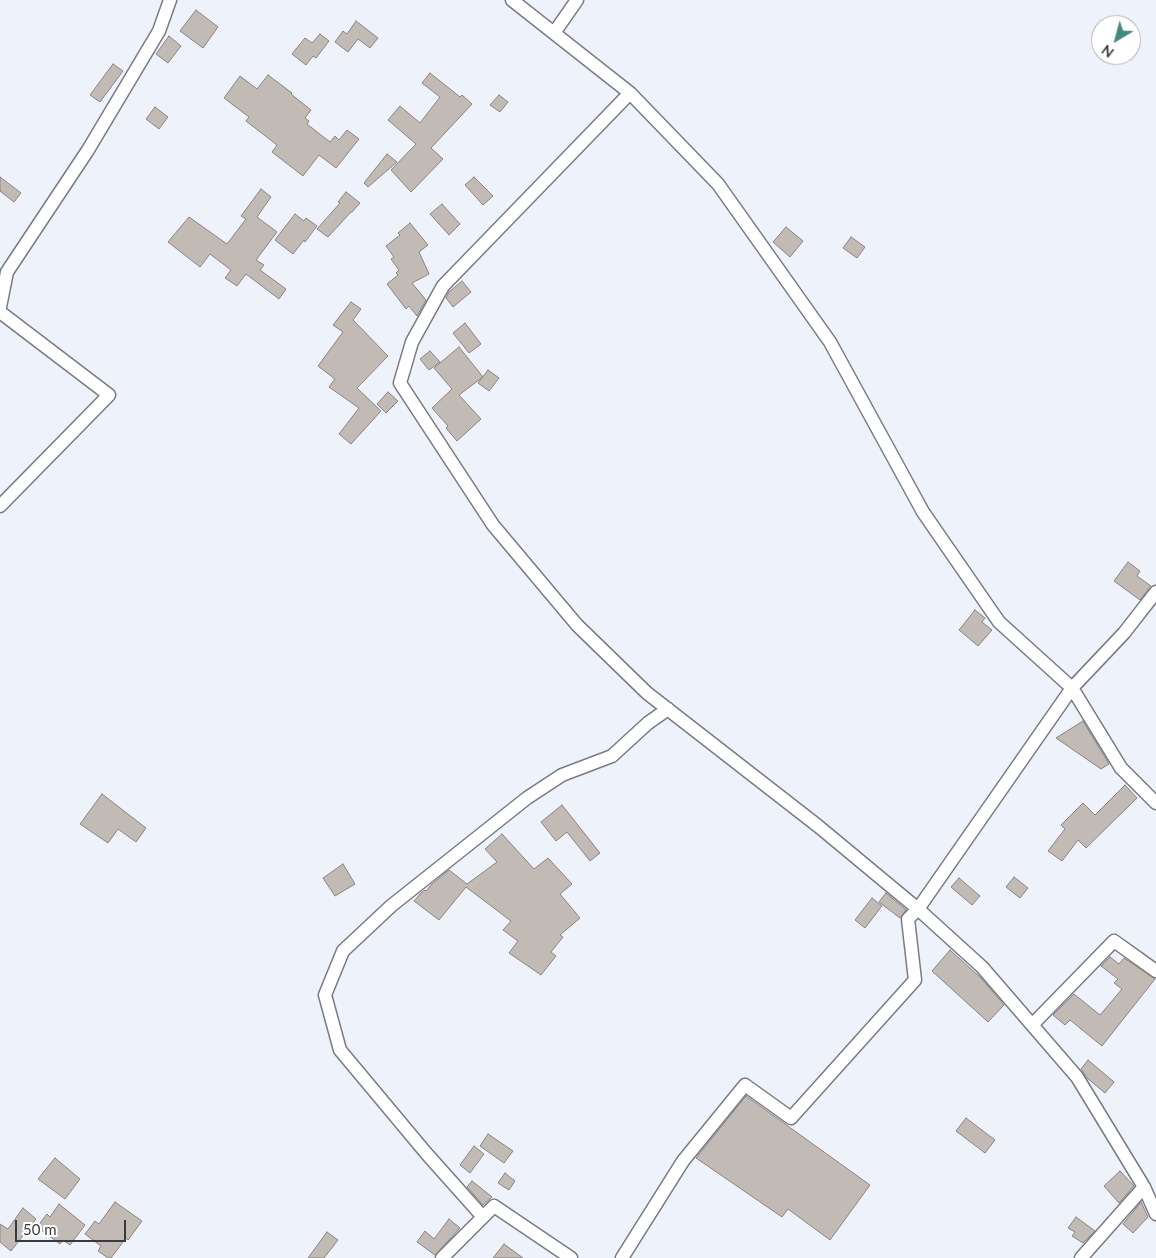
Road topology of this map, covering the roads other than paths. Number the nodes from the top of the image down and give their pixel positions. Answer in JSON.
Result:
{"nodes":[{"id":1,"x":170,"y":0,"type":"edge"},
{"id":2,"x":512,"y":0,"type":"edge"},
{"id":3,"x":577,"y":0,"type":"edge"},
{"id":4,"x":554,"y":33,"type":"junction"},
{"id":5,"x":630,"y":93,"type":"junction"},
{"id":6,"x":0,"y":307,"type":"edge"},
{"id":7,"x":0,"y":312,"type":"edge"},
{"id":8,"x":0,"y":506,"type":"edge"},
{"id":9,"x":1156,"y":592,"type":"edge"},
{"id":10,"x":1072,"y":688,"type":"junction"},
{"id":11,"x":668,"y":709,"type":"junction"},
{"id":12,"x":1156,"y":803,"type":"edge"},
{"id":13,"x":918,"y":908,"type":"junction"},
{"id":14,"x":1156,"y":971,"type":"edge"},
{"id":15,"x":1032,"y":1025,"type":"junction"},
{"id":16,"x":1144,"y":1186,"type":"junction"},
{"id":17,"x":1156,"y":1214,"type":"edge"},
{"id":18,"x":483,"y":1217,"type":"junction"},
{"id":19,"x":628,"y":1256,"type":"edge"},
{"id":20,"x":442,"y":1258,"type":"edge"},
{"id":21,"x":571,"y":1258,"type":"edge"},
{"id":22,"x":1081,"y":1258,"type":"edge"}],
"edges":[{"from":1,"to":6,"type":"street"},
{"from":2,"to":4,"type":"street"},
{"from":3,"to":4,"type":"street"},
{"from":4,"to":5,"type":"street"},
{"from":5,"to":10,"type":"street"},
{"from":5,"to":11,"type":"street"},
{"from":7,"to":8,"type":"street"},
{"from":9,"to":10,"type":"street"},
{"from":10,"to":12,"type":"street"},
{"from":10,"to":13,"type":"street"},
{"from":11,"to":13,"type":"street"},
{"from":11,"to":18,"type":"street"},
{"from":13,"to":15,"type":"street"},
{"from":13,"to":19,"type":"street"},
{"from":14,"to":15,"type":"street"},
{"from":15,"to":16,"type":"street"},
{"from":16,"to":17,"type":"street"},
{"from":16,"to":22,"type":"street"},
{"from":18,"to":20,"type":"street"},
{"from":18,"to":21,"type":"street"}]}
